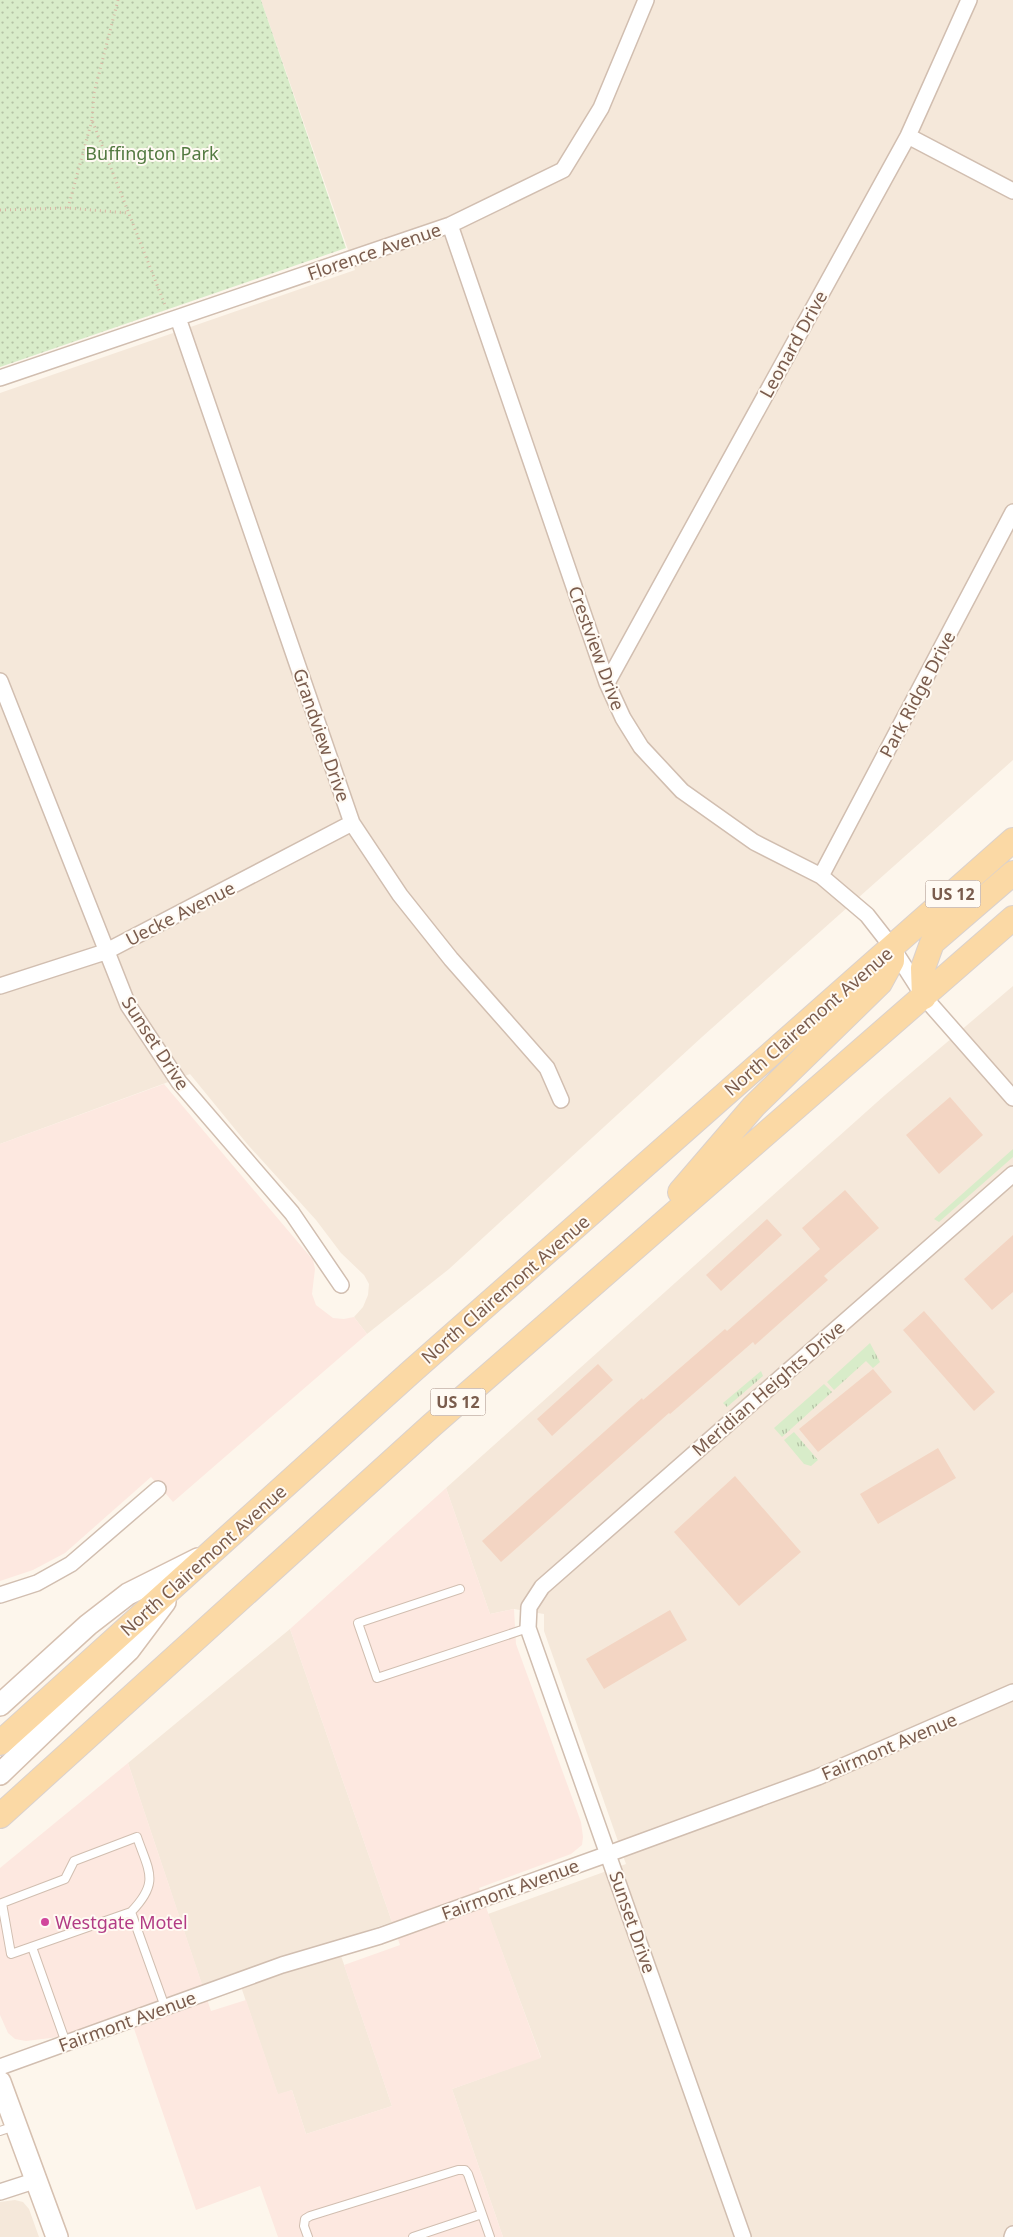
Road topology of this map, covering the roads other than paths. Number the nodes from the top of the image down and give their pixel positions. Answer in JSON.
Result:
{"nodes":[{"id":1,"x":646,"y":0,"type":"edge"},
{"id":2,"x":969,"y":0,"type":"edge"},
{"id":3,"x":908,"y":136,"type":"junction"},
{"id":4,"x":1013,"y":191,"type":"edge"},
{"id":5,"x":450,"y":225,"type":"junction"},
{"id":6,"x":174,"y":320,"type":"junction"},
{"id":7,"x":0,"y":378,"type":"edge"},
{"id":8,"x":1013,"y":512,"type":"edge"},
{"id":9,"x":0,"y":680,"type":"edge"},
{"id":10,"x":607,"y":683,"type":"junction"},
{"id":11,"x":352,"y":824,"type":"junction"},
{"id":12,"x":1013,"y":840,"type":"edge"},
{"id":13,"x":1013,"y":872,"type":"edge"},
{"id":14,"x":821,"y":876,"type":"junction"},
{"id":15,"x":1013,"y":918,"type":"edge"},
{"id":16,"x":892,"y":947,"type":"junction"},
{"id":17,"x":105,"y":952,"type":"junction"},
{"id":18,"x":0,"y":986,"type":"edge"},
{"id":19,"x":924,"y":997,"type":"junction"},
{"id":20,"x":1013,"y":1098,"type":"edge"},
{"id":21,"x":561,"y":1100,"type":"dead end"},
{"id":22,"x":1013,"y":1174,"type":"edge"},
{"id":23,"x":642,"y":1239,"type":"junction"},
{"id":24,"x":341,"y":1284,"type":"dead end"},
{"id":25,"x":158,"y":1489,"type":"dead end"},
{"id":26,"x":212,"y":1552,"type":"junction"},
{"id":27,"x":185,"y":1576,"type":"junction"},
{"id":28,"x":460,"y":1589,"type":"dead end"},
{"id":29,"x":0,"y":1595,"type":"edge"},
{"id":30,"x":529,"y":1607,"type":"joint"},
{"id":31,"x":528,"y":1628,"type":"junction"},
{"id":32,"x":1013,"y":1692,"type":"edge"},
{"id":33,"x":0,"y":1705,"type":"edge"},
{"id":34,"x":0,"y":1743,"type":"edge"},
{"id":35,"x":0,"y":1774,"type":"edge"},
{"id":36,"x":0,"y":1816,"type":"edge"},
{"id":37,"x":608,"y":1854,"type":"junction"},
{"id":38,"x":131,"y":1912,"type":"junction"},
{"id":39,"x":32,"y":1947,"type":"junction"},
{"id":40,"x":165,"y":2008,"type":"junction"},
{"id":41,"x":66,"y":2043,"type":"junction"},
{"id":42,"x":0,"y":2067,"type":"edge"},
{"id":43,"x":0,"y":2082,"type":"edge"},
{"id":44,"x":8,"y":2128,"type":"edge"},
{"id":45,"x":37,"y":2180,"type":"junction"},
{"id":46,"x":0,"y":2192,"type":"edge"},
{"id":47,"x":482,"y":2214,"type":"junction"},
{"id":48,"x":57,"y":2237,"type":"edge"},
{"id":49,"x":308,"y":2237,"type":"edge"},
{"id":50,"x":413,"y":2237,"type":"edge"},
{"id":51,"x":490,"y":2237,"type":"edge"},
{"id":52,"x":743,"y":2237,"type":"edge"}],
"edges":[{"from":1,"to":5,"type":"street","name":"Florence Avenue"},
{"from":2,"to":3,"type":"street","name":"Leonard Drive"},
{"from":3,"to":4,"type":"street"},
{"from":3,"to":10,"type":"street","name":"Leonard Drive"},
{"from":5,"to":6,"type":"street","name":"Florence Avenue"},
{"from":5,"to":10,"type":"street","name":"Crestview Drive"},
{"from":6,"to":7,"type":"street","name":"Florence Avenue"},
{"from":6,"to":11,"type":"street","name":"Grandview Drive"},
{"from":8,"to":14,"type":"street","name":"Park Ridge Drive"},
{"from":9,"to":17,"type":"street","name":"Sunset Drive"},
{"from":10,"to":14,"type":"street","name":"Crestview Drive"},
{"from":11,"to":17,"type":"street","name":"Uecke Avenue"},
{"from":11,"to":21,"type":"street","name":"Grandview Drive"},
{"from":12,"to":16,"type":"main road","name":"North Clairemont Avenue","number":"US 12"},
{"from":13,"to":19,"type":"main road"},
{"from":14,"to":16,"type":"street","name":"Crestview Drive"},
{"from":15,"to":19,"type":"main road","number":"US 12"},
{"from":16,"to":19,"type":"street","name":"Crestview Drive"},
{"from":16,"to":23,"type":"main road"},
{"from":16,"to":26,"type":"main road","name":"North Clairemont Avenue","number":"US 12"},
{"from":17,"to":18,"type":"street","name":"Uecke Avenue"},
{"from":17,"to":24,"type":"street","name":"Sunset Drive"},
{"from":19,"to":20,"type":"street","name":"Crestview Drive"},
{"from":19,"to":23,"type":"main road","number":"US 12"},
{"from":22,"to":30,"type":"street","name":"Meridian Heights Drive"},
{"from":23,"to":36,"type":"main road","number":"US 12"},
{"from":25,"to":29,"type":"street"},
{"from":26,"to":27,"type":"main road","name":"North Clairemont Avenue","number":"US 12"},
{"from":26,"to":33,"type":"main road"},
{"from":27,"to":34,"type":"main road","name":"North Clairemont Avenue","number":"US 12"},
{"from":27,"to":35,"type":"main road"},
{"from":28,"to":31,"type":"lane"},
{"from":30,"to":31,"type":"street","name":"Sunset Drive"},
{"from":31,"to":37,"type":"street","name":"Sunset Drive"},
{"from":32,"to":37,"type":"street","name":"Fairmont Avenue"},
{"from":37,"to":40,"type":"street","name":"Fairmont Avenue"},
{"from":37,"to":52,"type":"street","name":"Sunset Drive"},
{"from":38,"to":39,"type":"lane"},
{"from":38,"to":39,"type":"lane"},
{"from":38,"to":40,"type":"lane"},
{"from":39,"to":41,"type":"lane"},
{"from":40,"to":41,"type":"street","name":"Fairmont Avenue"},
{"from":41,"to":42,"type":"street","name":"Fairmont Avenue"},
{"from":43,"to":44,"type":"main road"},
{"from":44,"to":45,"type":"main road"},
{"from":45,"to":46,"type":"street"},
{"from":45,"to":48,"type":"main road"},
{"from":47,"to":49,"type":"lane"},
{"from":47,"to":50,"type":"lane"},
{"from":47,"to":51,"type":"lane"}]}
